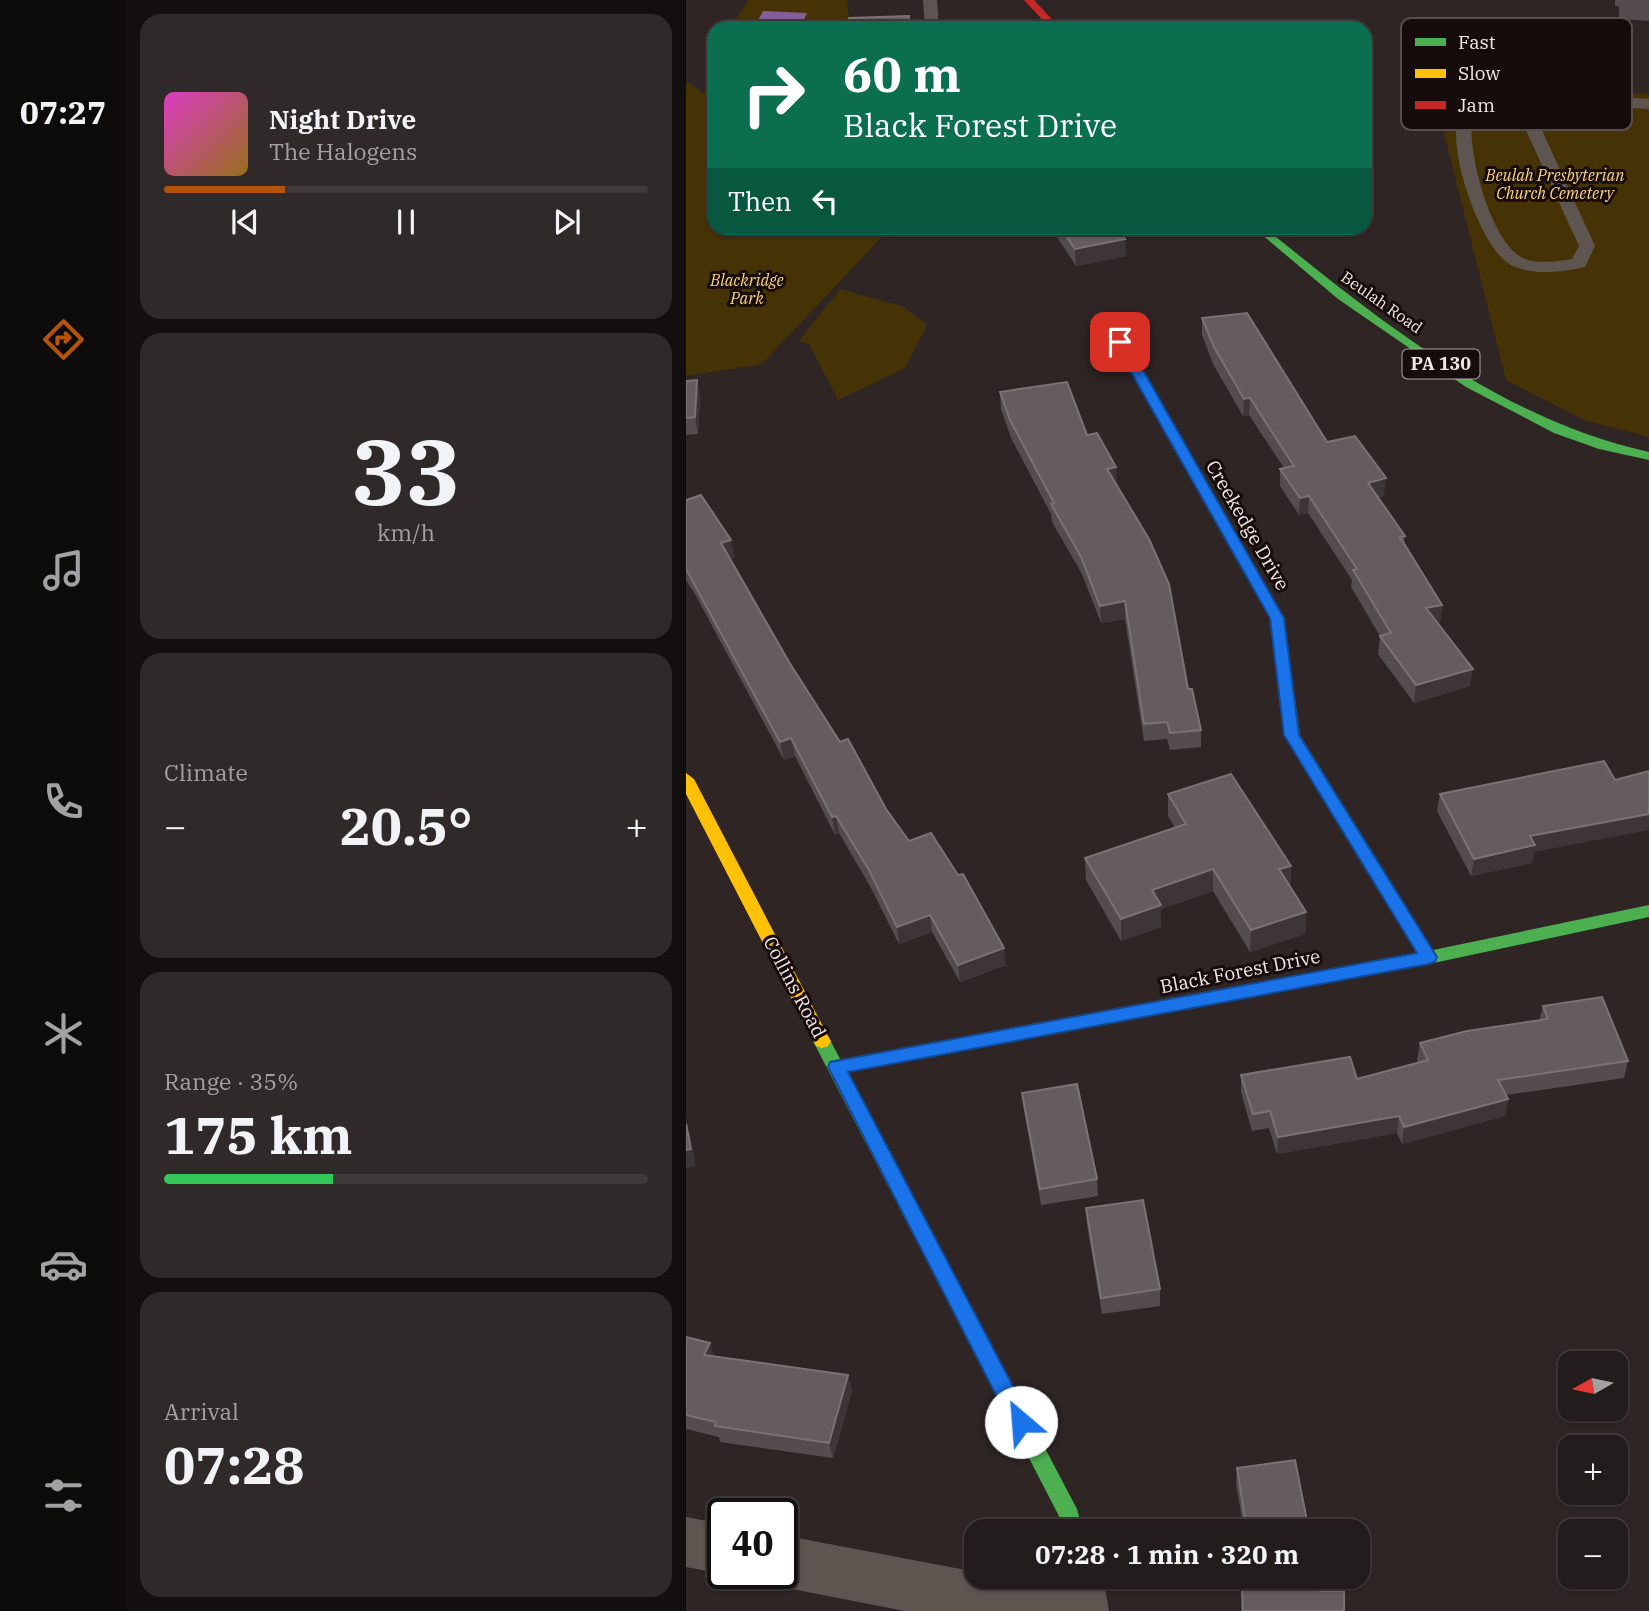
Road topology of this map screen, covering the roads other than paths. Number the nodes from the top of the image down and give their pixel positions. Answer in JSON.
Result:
{"nodes":[{"id":1,"x":930,"y":0,"type":"edge"},
{"id":2,"x":1029,"y":0,"type":"edge"},
{"id":3,"x":932,"y":21,"type":"edge"},
{"id":4,"x":1048,"y":21,"type":"edge"},
{"id":5,"x":1462,"y":130,"type":"edge"},
{"id":6,"x":1534,"y":130,"type":"edge"},
{"id":7,"x":1268,"y":235,"type":"edge"},
{"id":8,"x":1120,"y":342,"type":"dead end"},
{"id":9,"x":1649,"y":456,"type":"edge"},
{"id":10,"x":686,"y":779,"type":"edge"},
{"id":11,"x":1649,"y":911,"type":"edge"},
{"id":12,"x":1429,"y":957,"type":"junction"},
{"id":13,"x":837,"y":1067,"type":"junction"},
{"id":14,"x":1070,"y":1519,"type":"edge"},
{"id":15,"x":686,"y":1542,"type":"edge"},
{"id":16,"x":707,"y":1546,"type":"edge"},
{"id":17,"x":798,"y":1564,"type":"edge"},
{"id":18,"x":1079,"y":1589,"type":"edge"},
{"id":19,"x":1039,"y":1611,"type":"edge"},
{"id":20,"x":1082,"y":1611,"type":"edge"}],
"edges":[{"from":1,"to":3,"type":"lane"},
{"from":2,"to":4,"type":"street"},
{"from":5,"to":6,"type":"lane"},
{"from":7,"to":9,"type":"street","name":"Beulah Road","number":"PA 130"},
{"from":8,"to":12,"type":"street","name":"Creekedge Drive"},
{"from":10,"to":13,"type":"street","name":"Collins Road"},
{"from":11,"to":12,"type":"street","name":"Black Forest Drive"},
{"from":12,"to":13,"type":"street","name":"Black Forest Drive"},
{"from":13,"to":14,"type":"street","name":"Collins Road"},
{"from":15,"to":16,"type":"street"},
{"from":17,"to":19,"type":"street"},
{"from":18,"to":20,"type":"street"}]}
